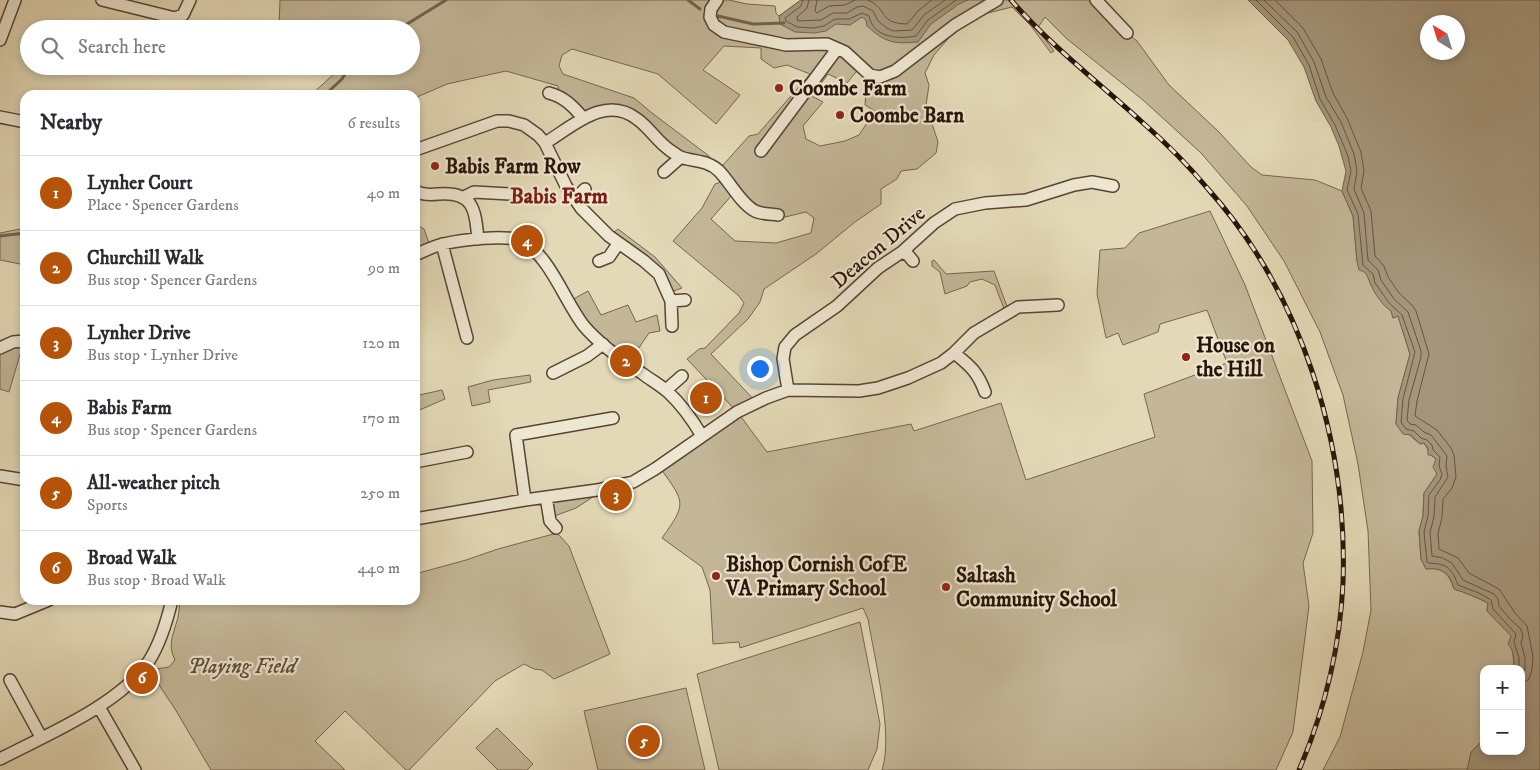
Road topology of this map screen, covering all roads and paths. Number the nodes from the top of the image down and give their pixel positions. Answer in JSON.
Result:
{"nodes":[{"id":1,"x":15,"y":0,"type":"edge"},
{"id":2,"x":102,"y":0,"type":"edge"},
{"id":3,"x":190,"y":0,"type":"edge"},
{"id":4,"x":717,"y":0,"type":"edge"},
{"id":5,"x":998,"y":0,"type":"edge"},
{"id":6,"x":1096,"y":0,"type":"edge"},
{"id":7,"x":1127,"y":33,"type":"dead end"},
{"id":8,"x":0,"y":40,"type":"edge"},
{"id":9,"x":838,"y":49,"type":"junction"},
{"id":10,"x":549,"y":93,"type":"dead end"},
{"id":11,"x":0,"y":117,"type":"edge"},
{"id":12,"x":583,"y":118,"type":"junction"},
{"id":13,"x":20,"y":121,"type":"edge"},
{"id":14,"x":545,"y":143,"type":"junction"},
{"id":15,"x":420,"y":148,"type":"edge"},
{"id":16,"x":760,"y":151,"type":"dead end"},
{"id":17,"x":681,"y":157,"type":"junction"},
{"id":18,"x":664,"y":172,"type":"dead end"},
{"id":19,"x":1113,"y":186,"type":"dead end"},
{"id":20,"x":585,"y":189,"type":"dead end"},
{"id":21,"x":420,"y":193,"type":"edge"},
{"id":22,"x":510,"y":194,"type":"dead end"},
{"id":23,"x":464,"y":197,"type":"junction"},
{"id":24,"x":575,"y":199,"type":"junction"},
{"id":25,"x":778,"y":215,"type":"dead end"},
{"id":26,"x":478,"y":239,"type":"junction"},
{"id":27,"x":442,"y":244,"type":"junction"},
{"id":28,"x":618,"y":244,"type":"junction"},
{"id":29,"x":902,"y":252,"type":"junction"},
{"id":30,"x":420,"y":253,"type":"edge"},
{"id":31,"x":600,"y":261,"type":"dead end"},
{"id":32,"x":913,"y":261,"type":"dead end"},
{"id":33,"x":685,"y":300,"type":"dead end"},
{"id":34,"x":671,"y":301,"type":"junction"},
{"id":35,"x":1058,"y":305,"type":"dead end"},
{"id":36,"x":672,"y":326,"type":"dead end"},
{"id":37,"x":467,"y":338,"type":"dead end"},
{"id":38,"x":20,"y":341,"type":"edge"},
{"id":39,"x":603,"y":344,"type":"junction"},
{"id":40,"x":0,"y":348,"type":"edge"},
{"id":41,"x":954,"y":353,"type":"junction"},
{"id":42,"x":553,"y":373,"type":"dead end"},
{"id":43,"x":682,"y":376,"type":"dead end"},
{"id":44,"x":666,"y":390,"type":"junction"},
{"id":45,"x":788,"y":390,"type":"junction"},
{"id":46,"x":985,"y":392,"type":"dead end"},
{"id":47,"x":613,"y":418,"type":"dead end"},
{"id":48,"x":702,"y":436,"type":"junction"},
{"id":49,"x":467,"y":452,"type":"dead end"},
{"id":50,"x":420,"y":461,"type":"edge"},
{"id":51,"x":0,"y":476,"type":"edge"},
{"id":52,"x":20,"y":479,"type":"edge"},
{"id":53,"x":546,"y":497,"type":"junction"},
{"id":54,"x":525,"y":500,"type":"junction"},
{"id":55,"x":420,"y":518,"type":"edge"},
{"id":56,"x":556,"y":528,"type":"dead end"},
{"id":57,"x":37,"y":605,"type":"edge"},
{"id":58,"x":171,"y":605,"type":"edge"},
{"id":59,"x":0,"y":612,"type":"edge"},
{"id":60,"x":10,"y":680,"type":"dead end"},
{"id":61,"x":99,"y":707,"type":"junction"},
{"id":62,"x":41,"y":737,"type":"junction"},
{"id":63,"x":0,"y":759,"type":"edge"},
{"id":64,"x":135,"y":770,"type":"edge"}],
"edges":[{"from":1,"to":8,"type":"street"},
{"from":2,"to":3,"type":"street"},
{"from":4,"to":9,"type":"street"},
{"from":5,"to":9,"type":"street"},
{"from":6,"to":7,"type":"street"},
{"from":9,"to":16,"type":"street"},
{"from":10,"to":12,"type":"street"},
{"from":11,"to":13,"type":"street"},
{"from":12,"to":14,"type":"street"},
{"from":12,"to":17,"type":"street"},
{"from":14,"to":15,"type":"street"},
{"from":14,"to":24,"type":"street"},
{"from":17,"to":18,"type":"street"},
{"from":17,"to":25,"type":"street"},
{"from":19,"to":29,"type":"street","name":"Deacon Drive"},
{"from":20,"to":24,"type":"street"},
{"from":21,"to":23,"type":"street"},
{"from":22,"to":23,"type":"street"},
{"from":23,"to":26,"type":"street"},
{"from":24,"to":28,"type":"street"},
{"from":26,"to":27,"type":"street"},
{"from":26,"to":39,"type":"street"},
{"from":27,"to":30,"type":"street"},
{"from":27,"to":37,"type":"street"},
{"from":28,"to":31,"type":"street"},
{"from":28,"to":34,"type":"street"},
{"from":29,"to":32,"type":"street"},
{"from":29,"to":45,"type":"street","name":"Deacon Drive"},
{"from":33,"to":34,"type":"street"},
{"from":34,"to":36,"type":"street"},
{"from":35,"to":41,"type":"street"},
{"from":38,"to":40,"type":"street"},
{"from":39,"to":42,"type":"street"},
{"from":39,"to":44,"type":"street"},
{"from":41,"to":45,"type":"street"},
{"from":41,"to":46,"type":"street"},
{"from":43,"to":44,"type":"street"},
{"from":44,"to":48,"type":"street"},
{"from":45,"to":48,"type":"street"},
{"from":47,"to":54,"type":"street"},
{"from":48,"to":53,"type":"street"},
{"from":49,"to":50,"type":"street"},
{"from":51,"to":52,"type":"street"},
{"from":53,"to":54,"type":"street"},
{"from":53,"to":56,"type":"street"},
{"from":54,"to":55,"type":"street"},
{"from":57,"to":59,"type":"street"},
{"from":58,"to":61,"type":"street"},
{"from":60,"to":62,"type":"street"},
{"from":61,"to":62,"type":"street"},
{"from":61,"to":64,"type":"street"},
{"from":62,"to":63,"type":"street"}]}
